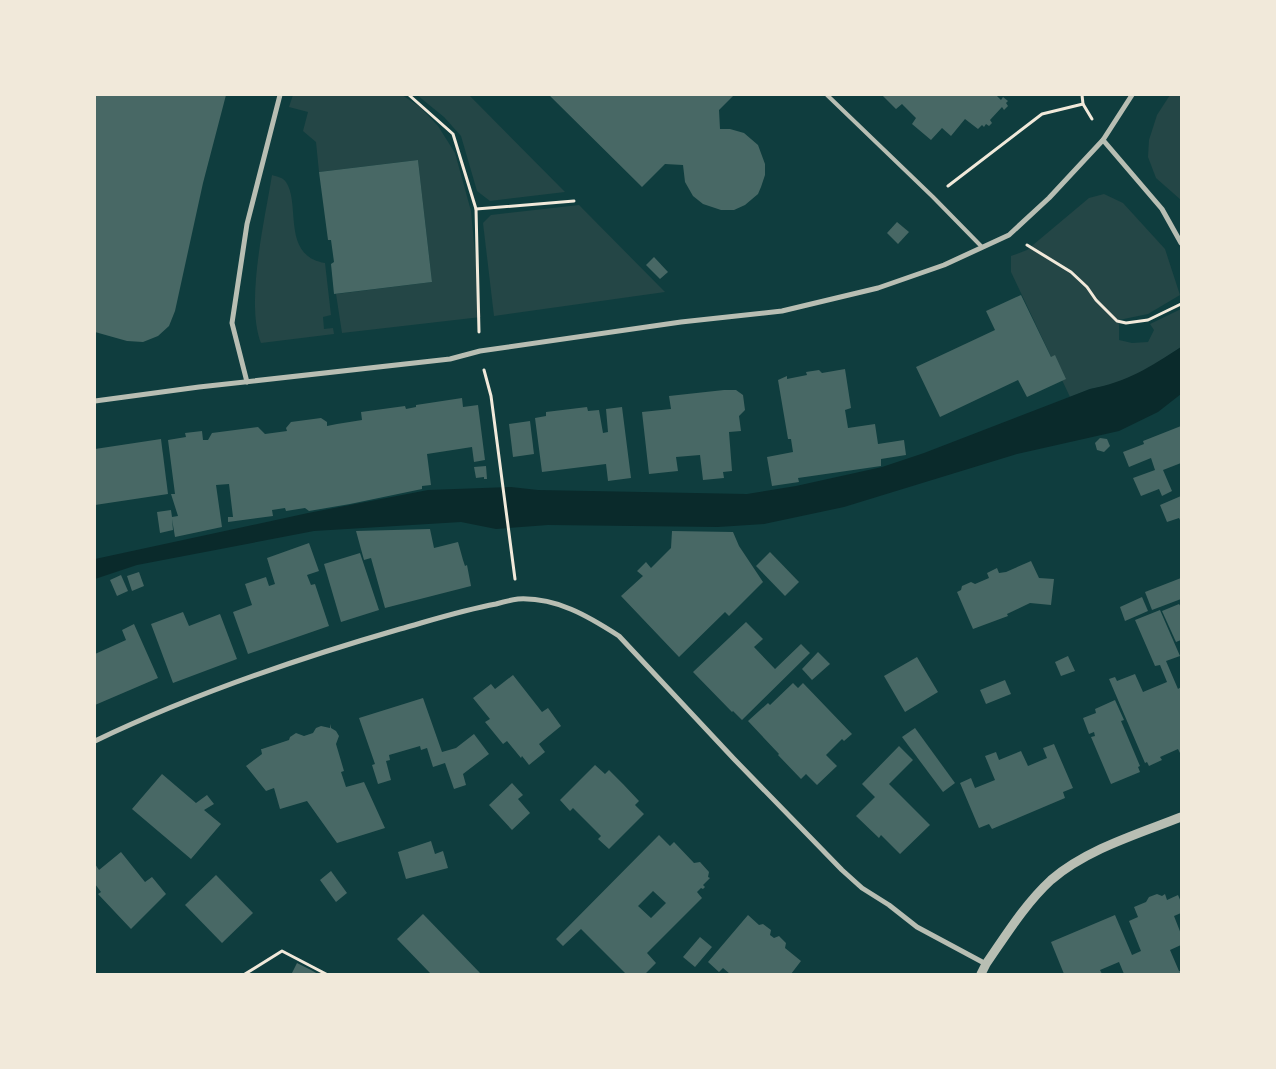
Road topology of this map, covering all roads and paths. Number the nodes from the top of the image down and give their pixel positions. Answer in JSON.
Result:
{"nodes":[{"id":1,"x":280,"y":95,"type":"edge"},
{"id":2,"x":409,"y":95,"type":"edge"},
{"id":3,"x":828,"y":95,"type":"edge"},
{"id":4,"x":1132,"y":95,"type":"edge"},
{"id":5,"x":1083,"y":104,"type":"dead end"},
{"id":6,"x":1103,"y":140,"type":"junction"},
{"id":7,"x":934,"y":197,"type":"junction"},
{"id":8,"x":574,"y":201,"type":"dead end"},
{"id":9,"x":476,"y":209,"type":"junction"},
{"id":10,"x":1009,"y":235,"type":"junction"},
{"id":11,"x":1181,"y":243,"type":"edge"},
{"id":12,"x":981,"y":246,"type":"junction"},
{"id":13,"x":1181,"y":304,"type":"edge"},
{"id":14,"x":480,"y":351,"type":"junction"},
{"id":15,"x":247,"y":382,"type":"junction"},
{"id":16,"x":95,"y":401,"type":"edge"},
{"id":17,"x":518,"y":599,"type":"junction"},
{"id":18,"x":95,"y":741,"type":"edge"},
{"id":19,"x":1181,"y":817,"type":"edge"},
{"id":20,"x":986,"y":964,"type":"junction"},
{"id":21,"x":245,"y":974,"type":"edge"},
{"id":22,"x":326,"y":974,"type":"edge"},
{"id":23,"x":981,"y":974,"type":"edge"}],
"edges":[{"from":1,"to":15,"type":"street"},
{"from":2,"to":9,"type":"path"},
{"from":3,"to":7,"type":"lane"},
{"from":4,"to":6,"type":"street"},
{"from":5,"to":7,"type":"path"},
{"from":6,"to":10,"type":"street"},
{"from":6,"to":11,"type":"street"},
{"from":7,"to":12,"type":"lane"},
{"from":8,"to":9,"type":"path"},
{"from":9,"to":14,"type":"path"},
{"from":10,"to":12,"type":"street"},
{"from":10,"to":13,"type":"path"},
{"from":12,"to":14,"type":"street"},
{"from":14,"to":15,"type":"street"},
{"from":14,"to":17,"type":"path"},
{"from":15,"to":16,"type":"street"},
{"from":17,"to":18,"type":"street"},
{"from":17,"to":20,"type":"street"},
{"from":19,"to":20,"type":"street"},
{"from":20,"to":23,"type":"street"},
{"from":21,"to":22,"type":"path"}]}
